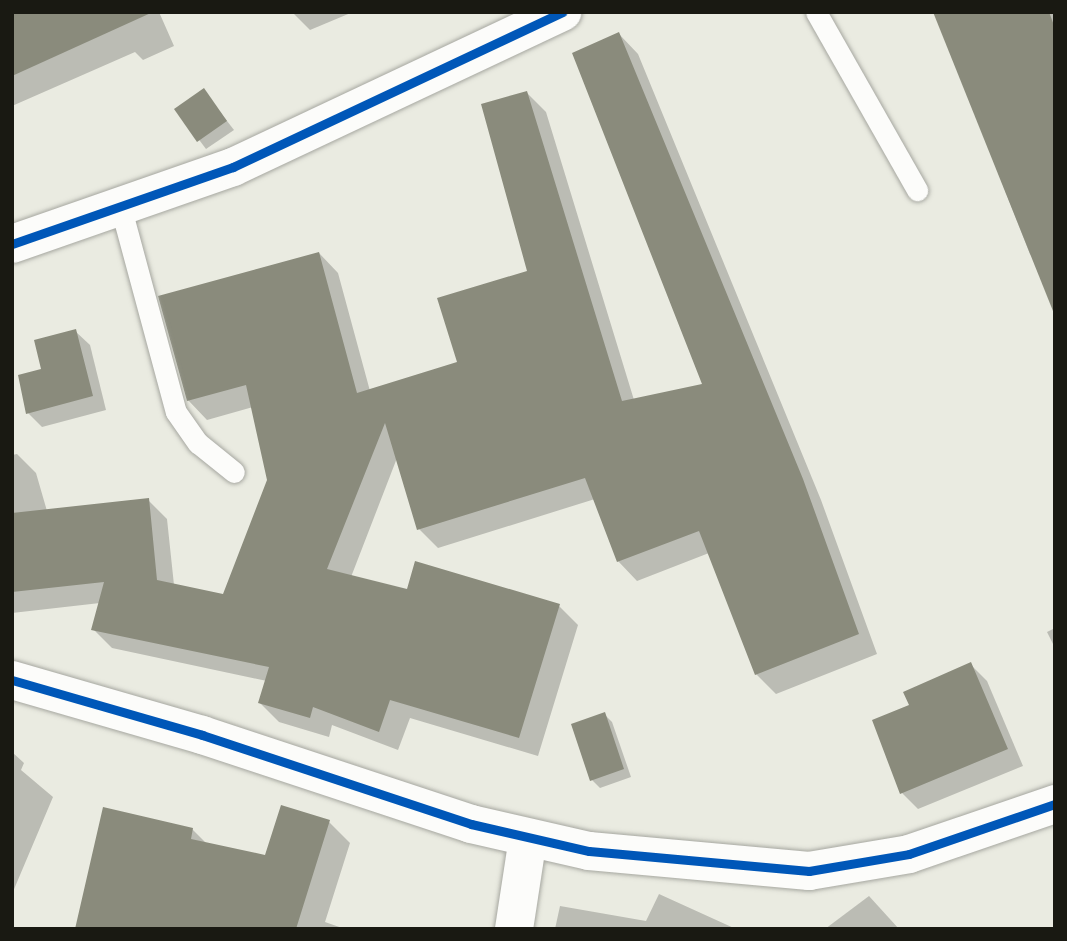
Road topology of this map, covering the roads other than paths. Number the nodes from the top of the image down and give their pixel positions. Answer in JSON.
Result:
{"nodes":[{"id":1,"x":562,"y":12,"type":"edge"},
{"id":2,"x":817,"y":12,"type":"edge"},
{"id":3,"x":917,"y":190,"type":"dead end"},
{"id":4,"x":120,"y":205,"type":"junction"},
{"id":5,"x":12,"y":244,"type":"edge"},
{"id":6,"x":234,"y":472,"type":"dead end"},
{"id":7,"x":12,"y":680,"type":"edge"},
{"id":8,"x":1055,"y":804,"type":"edge"},
{"id":9,"x":528,"y":838,"type":"junction"},
{"id":10,"x":514,"y":929,"type":"edge"}],
"edges":[{"from":1,"to":4,"type":"street"},
{"from":2,"to":3,"type":"lane"},
{"from":4,"to":5,"type":"street"},
{"from":4,"to":6,"type":"lane"},
{"from":7,"to":9,"type":"street"},
{"from":8,"to":9,"type":"street"},
{"from":9,"to":10,"type":"street"}]}
